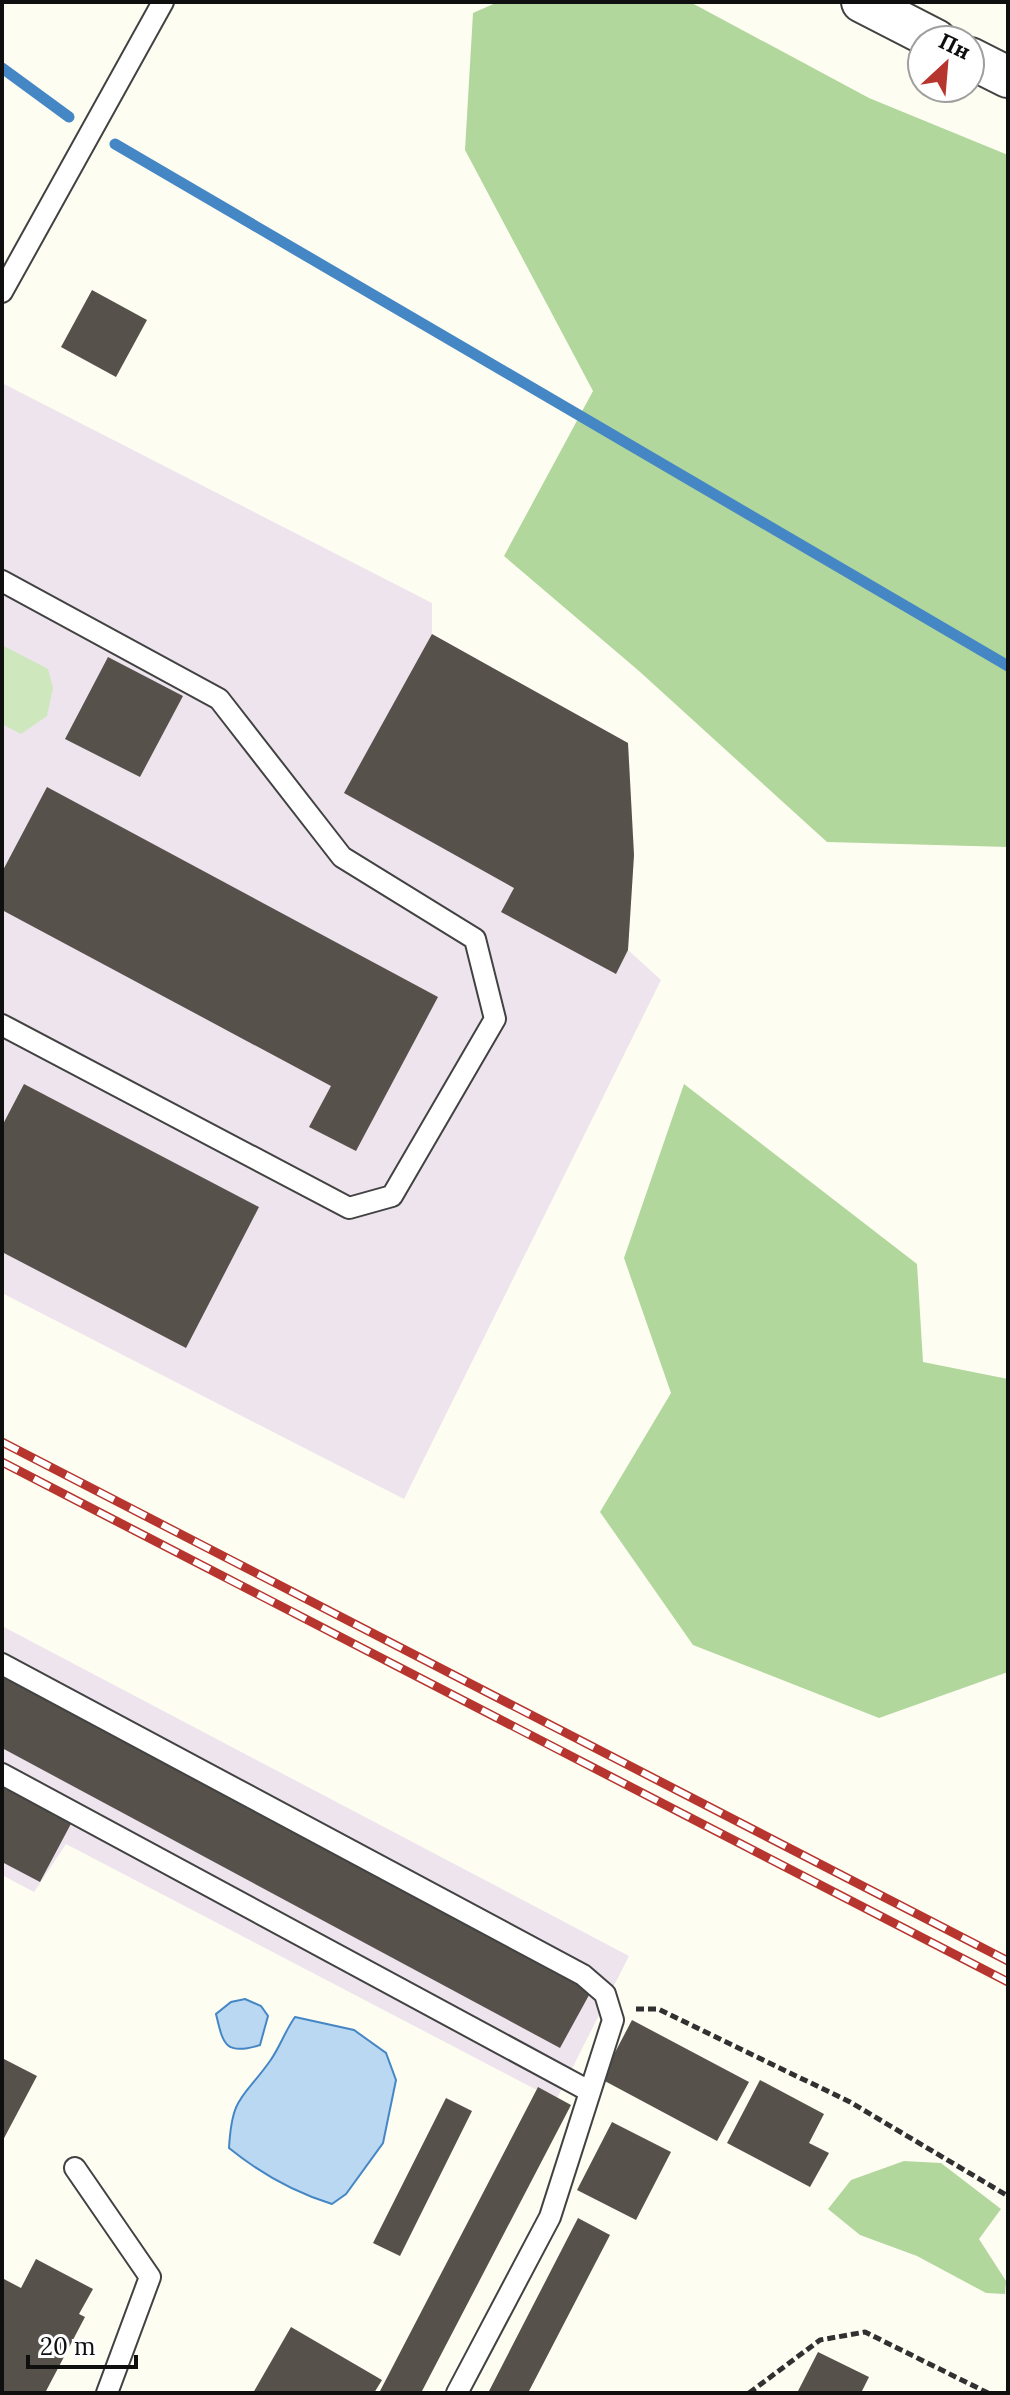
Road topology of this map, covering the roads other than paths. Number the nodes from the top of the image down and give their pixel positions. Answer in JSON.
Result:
{"nodes":[{"id":1,"x":163,"y":2,"type":"edge"},
{"id":2,"x":862,"y":2,"type":"edge"},
{"id":3,"x":906,"y":25,"type":"edge"},
{"id":4,"x":986,"y":66,"type":"edge"},
{"id":5,"x":1008,"y":77,"type":"edge"},
{"id":6,"x":2,"y":292,"type":"edge"},
{"id":7,"x":2,"y":581,"type":"edge"},
{"id":8,"x":2,"y":1025,"type":"edge"},
{"id":9,"x":2,"y":1664,"type":"edge"},
{"id":10,"x":2,"y":1774,"type":"edge"},
{"id":11,"x":589,"y":2091,"type":"junction"},
{"id":12,"x":75,"y":2168,"type":"dead end"},
{"id":13,"x":107,"y":2393,"type":"edge"},
{"id":14,"x":457,"y":2393,"type":"edge"}],
"edges":[{"from":1,"to":6,"type":"lane"},
{"from":2,"to":3,"type":"street"},
{"from":4,"to":5,"type":"street"},
{"from":7,"to":8,"type":"lane"},
{"from":9,"to":11,"type":"lane"},
{"from":10,"to":11,"type":"lane"},
{"from":11,"to":14,"type":"lane"},
{"from":12,"to":13,"type":"lane"}]}
